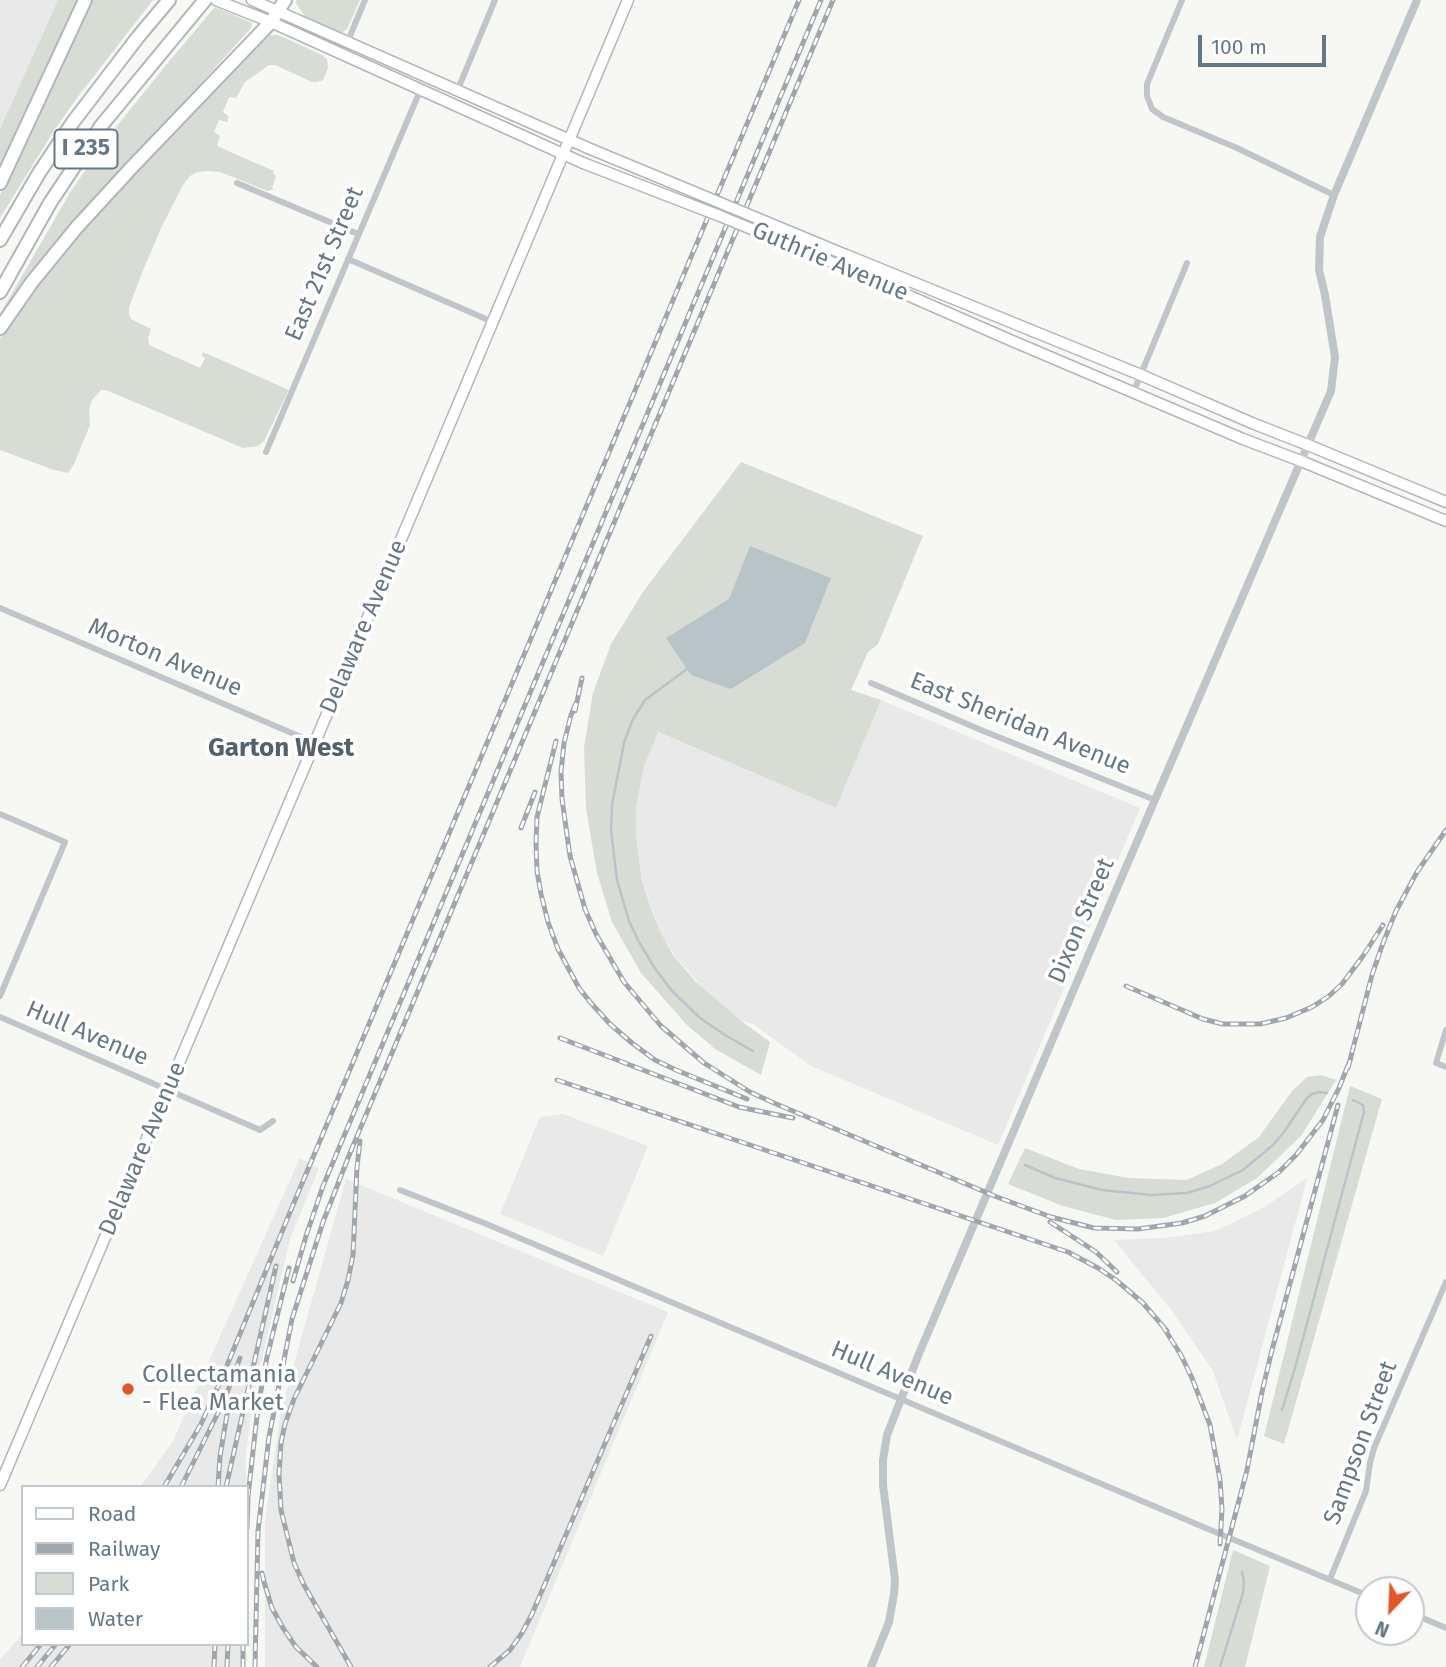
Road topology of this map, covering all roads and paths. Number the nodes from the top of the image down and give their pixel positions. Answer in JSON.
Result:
{"nodes":[{"id":1,"x":85,"y":0,"type":"edge"},
{"id":2,"x":205,"y":0,"type":"edge"},
{"id":3,"x":216,"y":0,"type":"edge"},
{"id":4,"x":252,"y":0,"type":"edge"},
{"id":5,"x":365,"y":0,"type":"edge"},
{"id":6,"x":495,"y":0,"type":"edge"},
{"id":7,"x":628,"y":0,"type":"edge"},
{"id":8,"x":1182,"y":0,"type":"edge"},
{"id":9,"x":1417,"y":0,"type":"edge"},
{"id":10,"x":166,"y":4,"type":"edge"},
{"id":11,"x":278,"y":11,"type":"edge"},
{"id":12,"x":347,"y":43,"type":"junction"},
{"id":13,"x":458,"y":89,"type":"junction"},
{"id":14,"x":420,"y":91,"type":"junction"},
{"id":15,"x":570,"y":139,"type":"junction"},
{"id":16,"x":564,"y":155,"type":"junction"},
{"id":17,"x":0,"y":183,"type":"edge"},
{"id":18,"x":237,"y":183,"type":"dead end"},
{"id":19,"x":1334,"y":195,"type":"junction"},
{"id":20,"x":358,"y":234,"type":"junction"},
{"id":21,"x":0,"y":240,"type":"edge"},
{"id":22,"x":348,"y":259,"type":"junction"},
{"id":23,"x":1187,"y":263,"type":"dead end"},
{"id":24,"x":0,"y":292,"type":"edge"},
{"id":25,"x":493,"y":322,"type":"junction"},
{"id":26,"x":0,"y":328,"type":"edge"},
{"id":27,"x":1141,"y":375,"type":"junction"},
{"id":28,"x":1134,"y":391,"type":"junction"},
{"id":29,"x":1308,"y":445,"type":"junction"},
{"id":30,"x":266,"y":452,"type":"dead end"},
{"id":31,"x":1301,"y":461,"type":"junction"},
{"id":32,"x":1446,"y":502,"type":"edge"},
{"id":33,"x":1446,"y":521,"type":"edge"},
{"id":34,"x":0,"y":608,"type":"edge"},
{"id":35,"x":871,"y":683,"type":"dead end"},
{"id":36,"x":315,"y":743,"type":"junction"},
{"id":37,"x":1154,"y":800,"type":"junction"},
{"id":38,"x":0,"y":814,"type":"edge"},
{"id":39,"x":0,"y":996,"type":"edge"},
{"id":40,"x":0,"y":1017,"type":"edge"},
{"id":41,"x":1446,"y":1030,"type":"edge"},
{"id":42,"x":1446,"y":1067,"type":"edge"},
{"id":43,"x":168,"y":1089,"type":"junction"},
{"id":44,"x":273,"y":1121,"type":"dead end"},
{"id":45,"x":400,"y":1190,"type":"dead end"},
{"id":46,"x":1446,"y":1282,"type":"edge"},
{"id":47,"x":901,"y":1398,"type":"junction"},
{"id":48,"x":0,"y":1485,"type":"edge"},
{"id":49,"x":1330,"y":1579,"type":"junction"},
{"id":50,"x":1355,"y":1589,"type":"edge"},
{"id":51,"x":1425,"y":1619,"type":"edge"},
{"id":52,"x":1446,"y":1628,"type":"edge"},
{"id":53,"x":871,"y":1667,"type":"edge"}],
"edges":[{"from":1,"to":17,"type":"highway"},
{"from":2,"to":24,"type":"highway","number":"I 235"},
{"from":3,"to":11,"type":"main road","name":"Guthrie Avenue"},
{"from":4,"to":11,"type":"main road","name":"Guthrie Avenue"},
{"from":5,"to":12,"type":"street"},
{"from":6,"to":13,"type":"street"},
{"from":7,"to":15,"type":"main road","name":"Delaware Avenue"},
{"from":8,"to":19,"type":"street"},
{"from":9,"to":19,"type":"street","name":"Dixon Street"},
{"from":10,"to":21,"type":"highway","number":"I 235"},
{"from":11,"to":12,"type":"main road","name":"Guthrie Avenue"},
{"from":11,"to":14,"type":"main road","name":"Guthrie Avenue"},
{"from":11,"to":26,"type":"highway"},
{"from":12,"to":13,"type":"main road","name":"Guthrie Avenue"},
{"from":13,"to":15,"type":"main road","name":"Guthrie Avenue"},
{"from":14,"to":16,"type":"main road","name":"Guthrie Avenue"},
{"from":14,"to":20,"type":"street","name":"East 21st Street"},
{"from":15,"to":16,"type":"main road","name":"Delaware Avenue"},
{"from":15,"to":27,"type":"main road","name":"Guthrie Avenue","bridge":true},
{"from":16,"to":25,"type":"main road","name":"Delaware Avenue"},
{"from":16,"to":28,"type":"main road","name":"Guthrie Avenue","bridge":true},
{"from":18,"to":20,"type":"street"},
{"from":19,"to":29,"type":"street","name":"Dixon Street"},
{"from":20,"to":22,"type":"street","name":"East 21st Street"},
{"from":22,"to":25,"type":"street"},
{"from":22,"to":30,"type":"street","name":"East 21st Street"},
{"from":23,"to":27,"type":"street"},
{"from":25,"to":36,"type":"main road","name":"Delaware Avenue"},
{"from":27,"to":28,"type":"street"},
{"from":27,"to":29,"type":"main road","name":"Guthrie Avenue"},
{"from":28,"to":31,"type":"main road","name":"Guthrie Avenue"},
{"from":29,"to":31,"type":"street","name":"Dixon Street"},
{"from":29,"to":32,"type":"main road","name":"Guthrie Avenue"},
{"from":31,"to":33,"type":"main road","name":"Guthrie Avenue"},
{"from":31,"to":37,"type":"street","name":"Dixon Street"},
{"from":34,"to":36,"type":"street","name":"Morton Avenue"},
{"from":35,"to":37,"type":"street","name":"East Sheridan Avenue"},
{"from":36,"to":43,"type":"main road","name":"Delaware Avenue"},
{"from":37,"to":47,"type":"street","name":"Dixon Street"},
{"from":38,"to":39,"type":"street"},
{"from":40,"to":43,"type":"street","name":"Hull Avenue"},
{"from":41,"to":42,"type":"street"},
{"from":43,"to":44,"type":"street","name":"Hull Avenue"},
{"from":43,"to":48,"type":"main road","name":"Delaware Avenue"},
{"from":45,"to":47,"type":"street","name":"Hull Avenue"},
{"from":46,"to":49,"type":"street","name":"Sampson Street"},
{"from":47,"to":49,"type":"street","name":"Hull Avenue"},
{"from":47,"to":53,"type":"street","name":"Dixon Street"},
{"from":49,"to":50,"type":"street","name":"Hull Avenue"},
{"from":51,"to":52,"type":"street"}]}
